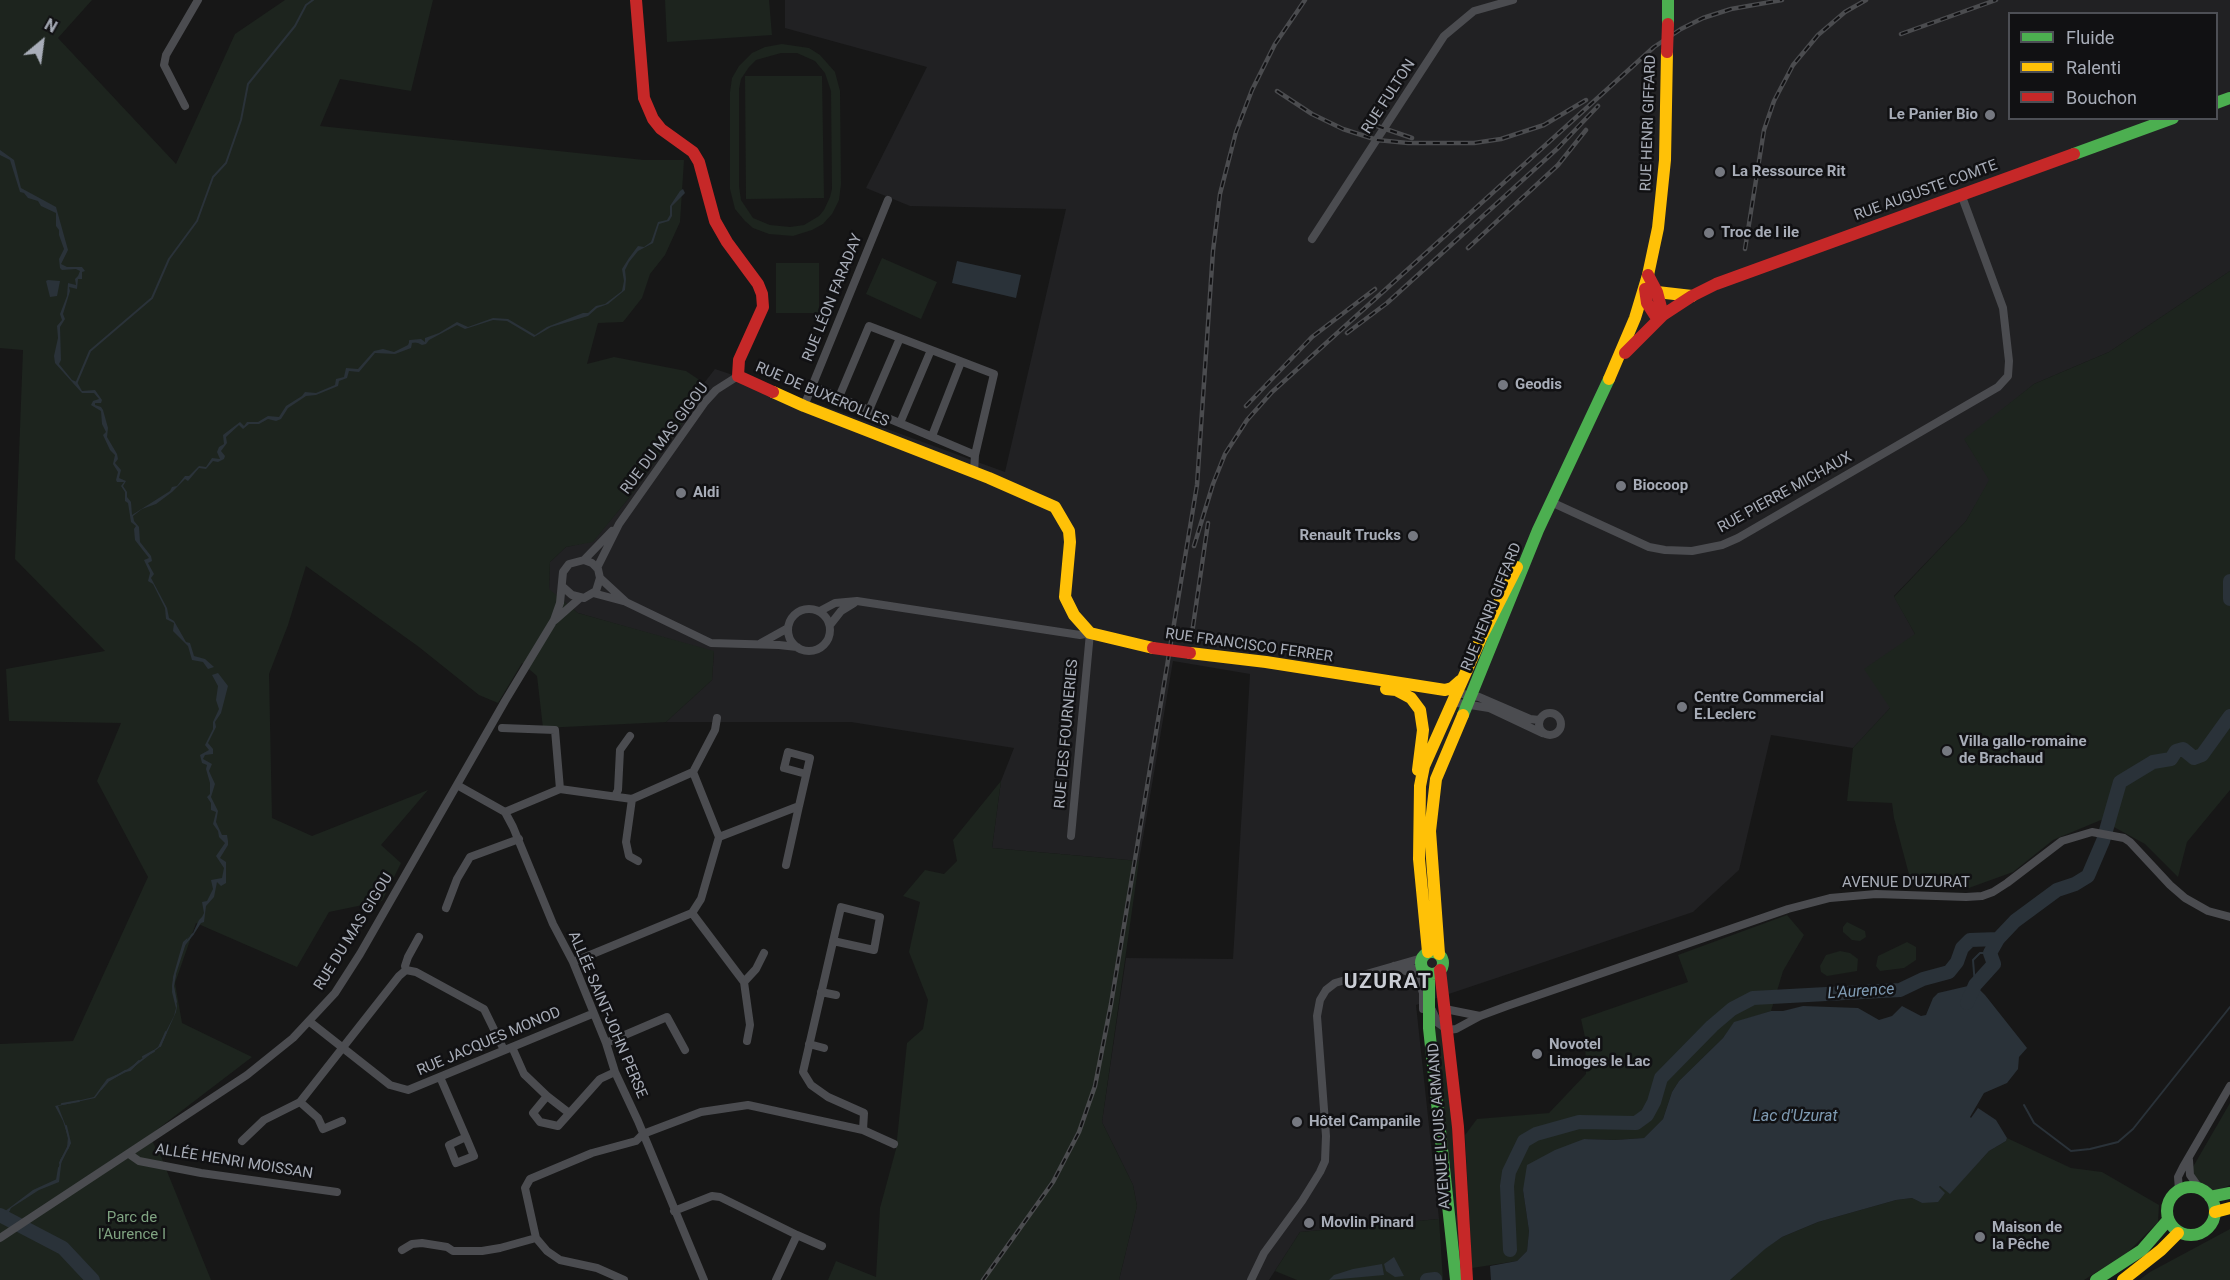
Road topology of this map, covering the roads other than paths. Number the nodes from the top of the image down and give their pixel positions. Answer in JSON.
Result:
{"nodes":[{"id":1,"x":198,"y":0,"type":"edge"},
{"id":2,"x":636,"y":0,"type":"edge"},
{"id":3,"x":1513,"y":0,"type":"edge"},
{"id":4,"x":1668,"y":0,"type":"edge"},
{"id":5,"x":185,"y":106,"type":"dead end"},
{"id":6,"x":2167,"y":120,"type":"edge"},
{"id":7,"x":1961,"y":194,"type":"junction"},
{"id":8,"x":888,"y":200,"type":"dead end"},
{"id":9,"x":1312,"y":239,"type":"dead end"},
{"id":10,"x":1647,"y":278,"type":"junction"},
{"id":11,"x":1657,"y":292,"type":"junction"},
{"id":12,"x":1692,"y":296,"type":"junction"},
{"id":13,"x":1661,"y":317,"type":"junction"},
{"id":14,"x":900,"y":338,"type":"junction"},
{"id":15,"x":931,"y":350,"type":"junction"},
{"id":16,"x":1619,"y":361,"type":"junction"},
{"id":17,"x":961,"y":362,"type":"junction"},
{"id":18,"x":738,"y":376,"type":"junction"},
{"id":19,"x":812,"y":386,"type":"junction"},
{"id":20,"x":839,"y":397,"type":"junction"},
{"id":21,"x":804,"y":406,"type":"junction"},
{"id":22,"x":869,"y":410,"type":"junction"},
{"id":23,"x":900,"y":423,"type":"junction"},
{"id":24,"x":932,"y":436,"type":"junction"},
{"id":25,"x":975,"y":455,"type":"junction"},
{"id":26,"x":974,"y":472,"type":"junction"},
{"id":27,"x":1551,"y":502,"type":"junction"},
{"id":28,"x":619,"y":524,"type":"junction"},
{"id":29,"x":1538,"y":530,"type":"junction"},
{"id":30,"x":584,"y":560,"type":"junction"},
{"id":31,"x":597,"y":568,"type":"junction"},
{"id":32,"x":600,"y":578,"type":"junction"},
{"id":33,"x":563,"y":586,"type":"junction"},
{"id":34,"x":593,"y":593,"type":"junction"},
{"id":35,"x":580,"y":598,"type":"junction"},
{"id":36,"x":857,"y":601,"type":"junction"},
{"id":37,"x":626,"y":602,"type":"junction"},
{"id":38,"x":820,"y":611,"type":"junction"},
{"id":39,"x":555,"y":620,"type":"junction"},
{"id":40,"x":830,"y":625,"type":"junction"},
{"id":41,"x":788,"y":628,"type":"junction"},
{"id":42,"x":1090,"y":633,"type":"junction"},
{"id":43,"x":758,"y":644,"type":"junction"},
{"id":44,"x":797,"y":647,"type":"junction"},
{"id":45,"x":1482,"y":671,"type":"junction"},
{"id":46,"x":1334,"y":672,"type":"junction"},
{"id":47,"x":1465,"y":672,"type":"junction"},
{"id":48,"x":1404,"y":684,"type":"junction"},
{"id":49,"x":1438,"y":689,"type":"junction"},
{"id":50,"x":1461,"y":699,"type":"junction"},
{"id":51,"x":1487,"y":700,"type":"junction"},
{"id":52,"x":717,"y":718,"type":"dead end"},
{"id":53,"x":1539,"y":720,"type":"junction"},
{"id":54,"x":502,"y":728,"type":"dead end"},
{"id":55,"x":1542,"y":733,"type":"junction"},
{"id":56,"x":630,"y":736,"type":"dead end"},
{"id":57,"x":693,"y":772,"type":"junction"},
{"id":58,"x":806,"y":774,"type":"dead end"},
{"id":59,"x":457,"y":785,"type":"junction"},
{"id":60,"x":1420,"y":786,"type":"junction"},
{"id":61,"x":560,"y":789,"type":"junction"},
{"id":62,"x":615,"y":796,"type":"junction"},
{"id":63,"x":632,"y":799,"type":"junction"},
{"id":64,"x":799,"y":806,"type":"junction"},
{"id":65,"x":505,"y":813,"type":"junction"},
{"id":66,"x":1071,"y":836,"type":"dead end"},
{"id":67,"x":719,"y":837,"type":"junction"},
{"id":68,"x":519,"y":839,"type":"junction"},
{"id":69,"x":638,"y":861,"type":"dead end"},
{"id":70,"x":786,"y":866,"type":"dead end"},
{"id":71,"x":446,"y":908,"type":"dead end"},
{"id":72,"x":692,"y":913,"type":"junction"},
{"id":73,"x":2230,"y":917,"type":"edge"},
{"id":74,"x":419,"y":938,"type":"dead end"},
{"id":75,"x":833,"y":940,"type":"junction"},
{"id":76,"x":764,"y":953,"type":"dead end"},
{"id":77,"x":573,"y":962,"type":"junction"},
{"id":78,"x":1430,"y":963,"type":"junction"},
{"id":79,"x":1394,"y":966,"type":"junction"},
{"id":80,"x":406,"y":970,"type":"junction"},
{"id":81,"x":744,"y":982,"type":"junction"},
{"id":82,"x":821,"y":992,"type":"junction"},
{"id":83,"x":836,"y":996,"type":"dead end"},
{"id":84,"x":1430,"y":1003,"type":"junction"},
{"id":85,"x":1445,"y":1009,"type":"junction"},
{"id":86,"x":592,"y":1014,"type":"junction"},
{"id":87,"x":1480,"y":1016,"type":"junction"},
{"id":88,"x":310,"y":1022,"type":"junction"},
{"id":89,"x":1448,"y":1030,"type":"junction"},
{"id":90,"x":747,"y":1041,"type":"dead end"},
{"id":91,"x":606,"y":1043,"type":"junction"},
{"id":92,"x":809,"y":1044,"type":"junction"},
{"id":93,"x":508,"y":1048,"type":"junction"},
{"id":94,"x":824,"y":1048,"type":"dead end"},
{"id":95,"x":343,"y":1049,"type":"junction"},
{"id":96,"x":685,"y":1050,"type":"dead end"},
{"id":97,"x":1432,"y":1055,"type":"junction"},
{"id":98,"x":615,"y":1072,"type":"junction"},
{"id":99,"x":440,"y":1077,"type":"junction"},
{"id":100,"x":2230,"y":1086,"type":"edge"},
{"id":101,"x":547,"y":1096,"type":"junction"},
{"id":102,"x":300,"y":1102,"type":"junction"},
{"id":103,"x":569,"y":1113,"type":"junction"},
{"id":104,"x":342,"y":1121,"type":"dead end"},
{"id":105,"x":863,"y":1130,"type":"junction"},
{"id":106,"x":643,"y":1134,"type":"junction"},
{"id":107,"x":466,"y":1137,"type":"dead end"},
{"id":108,"x":242,"y":1141,"type":"dead end"},
{"id":109,"x":894,"y":1144,"type":"dead end"},
{"id":110,"x":129,"y":1154,"type":"junction"},
{"id":111,"x":2188,"y":1160,"type":"junction"},
{"id":112,"x":2179,"y":1190,"type":"junction"},
{"id":113,"x":337,"y":1192,"type":"dead end"},
{"id":114,"x":2205,"y":1193,"type":"junction"},
{"id":115,"x":2230,"y":1193,"type":"edge"},
{"id":116,"x":2230,"y":1208,"type":"edge"},
{"id":117,"x":674,"y":1211,"type":"junction"},
{"id":118,"x":2215,"y":1212,"type":"junction"},
{"id":119,"x":2168,"y":1220,"type":"junction"},
{"id":120,"x":2178,"y":1233,"type":"junction"},
{"id":121,"x":797,"y":1234,"type":"junction"},
{"id":122,"x":0,"y":1238,"type":"edge"},
{"id":123,"x":536,"y":1238,"type":"junction"},
{"id":124,"x":822,"y":1246,"type":"dead end"},
{"id":125,"x":402,"y":1250,"type":"dead end"},
{"id":126,"x":624,"y":1280,"type":"edge"},
{"id":127,"x":704,"y":1280,"type":"edge"},
{"id":128,"x":776,"y":1280,"type":"edge"},
{"id":129,"x":1251,"y":1280,"type":"edge"},
{"id":130,"x":1456,"y":1280,"type":"edge"},
{"id":131,"x":1467,"y":1280,"type":"edge"},
{"id":132,"x":2096,"y":1280,"type":"edge"},
{"id":133,"x":2123,"y":1280,"type":"edge"}],
"edges":[{"from":1,"to":5,"type":"street"},
{"from":2,"to":18,"type":"street","name":"RUE DE BUXEROLLES"},
{"from":3,"to":9,"type":"street","name":"RUE FULTON"},
{"from":4,"to":10,"type":"street","name":"RUE HENRI GIFFARD","bridge":true},
{"from":6,"to":7,"type":"street","name":"RUE AUGUSTE COMTE"},
{"from":7,"to":12,"type":"street","name":"RUE AUGUSTE COMTE"},
{"from":7,"to":27,"type":"street","name":"RUE PIERRE MICHAUX"},
{"from":8,"to":19,"type":"street","name":"RUE LÉON FARADAY"},
{"from":10,"to":11,"type":"street"},
{"from":10,"to":13,"type":"street"},
{"from":10,"to":16,"type":"street","name":"RUE HENRI GIFFARD"},
{"from":11,"to":12,"type":"street"},
{"from":11,"to":13,"type":"street"},
{"from":12,"to":13,"type":"street","name":"RUE AUGUSTE COMTE"},
{"from":13,"to":16,"type":"street","name":"RUE AUGUSTE COMTE"},
{"from":14,"to":15,"type":"street"},
{"from":14,"to":20,"type":"street"},
{"from":14,"to":22,"type":"street"},
{"from":15,"to":17,"type":"street"},
{"from":15,"to":23,"type":"street"},
{"from":16,"to":27,"type":"street","name":"RUE HENRI GIFFARD"},
{"from":17,"to":24,"type":"street"},
{"from":17,"to":25,"type":"street"},
{"from":18,"to":21,"type":"street","name":"RUE DE BUXEROLLES"},
{"from":18,"to":28,"type":"street","name":"RUE DU MAS GIGOU"},
{"from":19,"to":20,"type":"street"},
{"from":19,"to":21,"type":"street","name":"RUE LÉON FARADAY"},
{"from":20,"to":22,"type":"street"},
{"from":21,"to":26,"type":"street","name":"RUE DE BUXEROLLES"},
{"from":22,"to":23,"type":"street"},
{"from":23,"to":24,"type":"street"},
{"from":24,"to":25,"type":"street"},
{"from":25,"to":26,"type":"street"},
{"from":26,"to":42,"type":"street","name":"RUE DE BUXEROLLES"},
{"from":27,"to":29,"type":"street","name":"RUE HENRI GIFFARD"},
{"from":28,"to":30,"type":"street","name":"RUE DU MAS GIGOU"},
{"from":28,"to":31,"type":"street","name":"RUE DU MAS GIGOU"},
{"from":29,"to":45,"type":"street","name":"RUE HENRI GIFFARD"},
{"from":29,"to":47,"type":"street","name":"RUE HENRI GIFFARD"},
{"from":30,"to":31,"type":"street"},
{"from":30,"to":33,"type":"street"},
{"from":31,"to":32,"type":"street"},
{"from":32,"to":34,"type":"street"},
{"from":32,"to":37,"type":"street"},
{"from":33,"to":35,"type":"street"},
{"from":33,"to":39,"type":"street","name":"RUE DU MAS GIGOU"},
{"from":34,"to":35,"type":"street"},
{"from":34,"to":37,"type":"street"},
{"from":35,"to":39,"type":"street","name":"RUE DU MAS GIGOU"},
{"from":36,"to":38,"type":"street"},
{"from":36,"to":40,"type":"street"},
{"from":36,"to":42,"type":"street"},
{"from":37,"to":43,"type":"street"},
{"from":38,"to":40,"type":"street"},
{"from":38,"to":41,"type":"street"},
{"from":39,"to":59,"type":"street","name":"RUE DU MAS GIGOU"},
{"from":40,"to":44,"type":"street"},
{"from":41,"to":43,"type":"street"},
{"from":41,"to":44,"type":"street"},
{"from":42,"to":46,"type":"street","name":"RUE FRANCISCO FERRER","bridge":true},
{"from":42,"to":66,"type":"street","name":"RUE DES FOURNERIES"},
{"from":43,"to":44,"type":"street"},
{"from":45,"to":50,"type":"street","name":"RUE HENRI GIFFARD"},
{"from":45,"to":51,"type":"street"},
{"from":46,"to":48,"type":"street","name":"RUE FRANCISCO FERRER"},
{"from":46,"to":60,"type":"street"},
{"from":47,"to":49,"type":"street"},
{"from":47,"to":50,"type":"street","name":"RUE HENRI GIFFARD"},
{"from":48,"to":49,"type":"street"},
{"from":48,"to":50,"type":"street"},
{"from":49,"to":50,"type":"street"},
{"from":50,"to":51,"type":"street","name":"RUE HENRI GIFFARD"},
{"from":50,"to":55,"type":"street"},
{"from":50,"to":60,"type":"street","name":"AVENUE LOUIS ARMAND"},
{"from":50,"to":78,"type":"street","name":"AVENUE LOUIS ARMAND"},
{"from":51,"to":53,"type":"street","name":"RUE HENRI GIFFARD"},
{"from":52,"to":57,"type":"street"},
{"from":53,"to":55,"type":"street"},
{"from":53,"to":55,"type":"street"},
{"from":54,"to":61,"type":"street"},
{"from":56,"to":62,"type":"street"},
{"from":57,"to":63,"type":"street"},
{"from":57,"to":67,"type":"street"},
{"from":58,"to":64,"type":"street"},
{"from":59,"to":65,"type":"street"},
{"from":59,"to":88,"type":"street","name":"RUE DU MAS GIGOU"},
{"from":60,"to":78,"type":"street","name":"AVENUE LOUIS ARMAND"},
{"from":61,"to":62,"type":"street"},
{"from":61,"to":65,"type":"street"},
{"from":62,"to":63,"type":"street"},
{"from":63,"to":69,"type":"street"},
{"from":64,"to":67,"type":"street"},
{"from":64,"to":70,"type":"street"},
{"from":65,"to":68,"type":"street","name":"ALLÉE SAINT-JOHN PERSE"},
{"from":67,"to":72,"type":"street"},
{"from":68,"to":71,"type":"street"},
{"from":68,"to":77,"type":"street","name":"ALLÉE SAINT-JOHN PERSE"},
{"from":72,"to":77,"type":"street"},
{"from":72,"to":81,"type":"street"},
{"from":73,"to":87,"type":"street","name":"AVENUE D'UZURAT"},
{"from":74,"to":80,"type":"street"},
{"from":75,"to":75,"type":"street"},
{"from":75,"to":82,"type":"street"},
{"from":76,"to":81,"type":"street"},
{"from":77,"to":86,"type":"street","name":"ALLÉE SAINT-JOHN PERSE"},
{"from":78,"to":79,"type":"street"},
{"from":78,"to":84,"type":"street","name":"AVENUE LOUIS ARMAND"},
{"from":78,"to":85,"type":"street","name":"AVENUE LOUIS ARMAND"},
{"from":79,"to":97,"type":"street"},
{"from":79,"to":129,"type":"street"},
{"from":80,"to":93,"type":"street"},
{"from":80,"to":95,"type":"street"},
{"from":81,"to":90,"type":"street"},
{"from":82,"to":83,"type":"street"},
{"from":82,"to":92,"type":"street"},
{"from":84,"to":89,"type":"street"},
{"from":84,"to":97,"type":"street","name":"AVENUE LOUIS ARMAND"},
{"from":85,"to":87,"type":"street"},
{"from":85,"to":89,"type":"street","name":"AVENUE LOUIS ARMAND"},
{"from":86,"to":91,"type":"street","name":"ALLÉE SAINT-JOHN PERSE"},
{"from":86,"to":93,"type":"street","name":"RUE JACQUES MONOD"},
{"from":87,"to":89,"type":"street","name":"AVENUE D'UZURAT"},
{"from":88,"to":95,"type":"street","name":"RUE JACQUES MONOD"},
{"from":88,"to":110,"type":"street","name":"RUE DU MAS GIGOU"},
{"from":89,"to":131,"type":"street","name":"AVENUE LOUIS ARMAND"},
{"from":91,"to":96,"type":"street"},
{"from":91,"to":98,"type":"street","name":"ALLÉE SAINT-JOHN PERSE"},
{"from":92,"to":94,"type":"street"},
{"from":92,"to":105,"type":"street"},
{"from":93,"to":99,"type":"street","name":"RUE JACQUES MONOD"},
{"from":93,"to":101,"type":"street"},
{"from":95,"to":99,"type":"street","name":"RUE JACQUES MONOD"},
{"from":95,"to":102,"type":"street"},
{"from":97,"to":130,"type":"street","name":"AVENUE LOUIS ARMAND"},
{"from":98,"to":103,"type":"street"},
{"from":98,"to":106,"type":"street","name":"ALLÉE SAINT-JOHN PERSE"},
{"from":99,"to":107,"type":"street"},
{"from":100,"to":111,"type":"street"},
{"from":101,"to":103,"type":"street"},
{"from":101,"to":103,"type":"street"},
{"from":102,"to":104,"type":"street"},
{"from":102,"to":108,"type":"street"},
{"from":105,"to":106,"type":"street"},
{"from":105,"to":109,"type":"street"},
{"from":106,"to":117,"type":"street","name":"ALLÉE SAINT-JOHN PERSE"},
{"from":106,"to":123,"type":"street"},
{"from":110,"to":113,"type":"street","name":"ALLÉE HENRI MOISSAN"},
{"from":110,"to":122,"type":"street","name":"RUE DU MAS GIGOU"},
{"from":111,"to":112,"type":"street"},
{"from":111,"to":114,"type":"street"},
{"from":112,"to":114,"type":"street"},
{"from":112,"to":119,"type":"street"},
{"from":114,"to":115,"type":"street"},
{"from":114,"to":118,"type":"street"},
{"from":116,"to":118,"type":"street"},
{"from":117,"to":121,"type":"street"},
{"from":117,"to":127,"type":"street","name":"ALLÉE SAINT-JOHN PERSE"},
{"from":118,"to":120,"type":"street"},
{"from":119,"to":120,"type":"street"},
{"from":119,"to":132,"type":"street"},
{"from":120,"to":133,"type":"street"},
{"from":121,"to":124,"type":"street"},
{"from":121,"to":128,"type":"street"},
{"from":123,"to":125,"type":"street"},
{"from":123,"to":126,"type":"street"}]}
